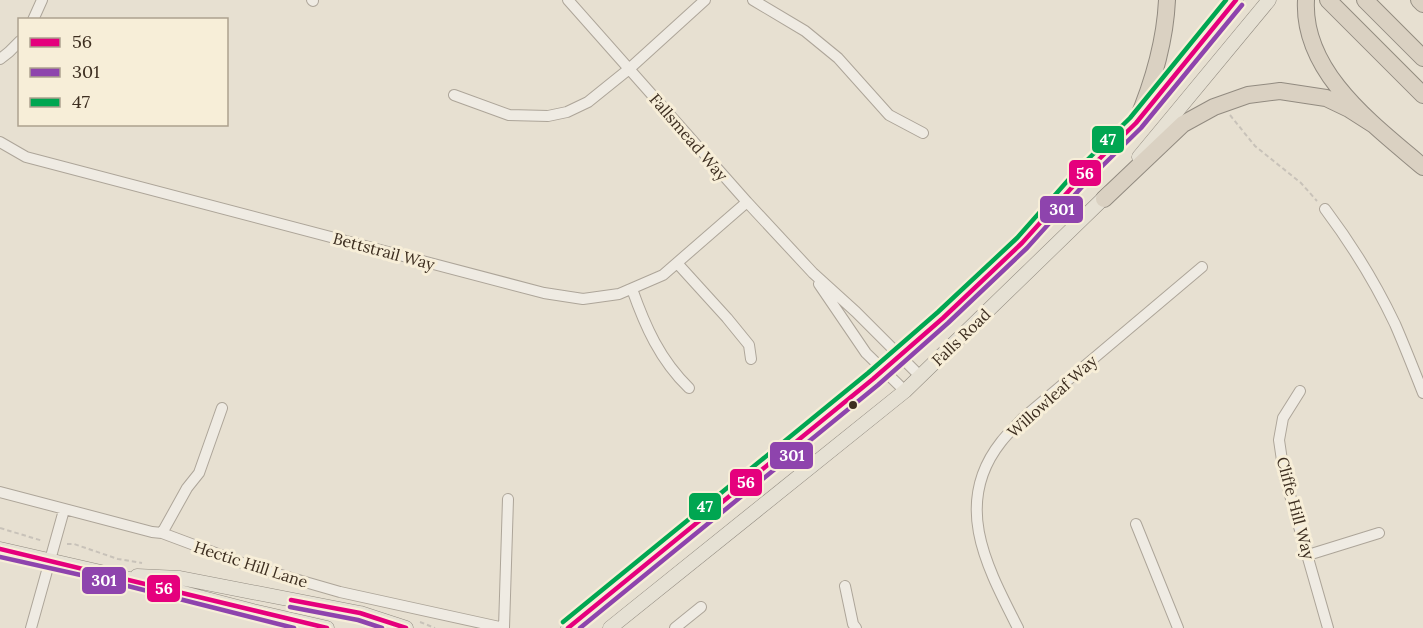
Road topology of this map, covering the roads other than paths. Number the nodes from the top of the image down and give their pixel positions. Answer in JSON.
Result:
{"nodes":[{"id":1,"x":42,"y":0,"type":"edge"},
{"id":2,"x":568,"y":0,"type":"edge"},
{"id":3,"x":705,"y":0,"type":"edge"},
{"id":4,"x":753,"y":0,"type":"edge"},
{"id":5,"x":1167,"y":0,"type":"edge"},
{"id":6,"x":1236,"y":0,"type":"edge"},
{"id":7,"x":1269,"y":0,"type":"edge"},
{"id":8,"x":1328,"y":0,"type":"edge"},
{"id":9,"x":1365,"y":0,"type":"edge"},
{"id":10,"x":1419,"y":0,"type":"edge"},
{"id":11,"x":1306,"y":3,"type":"edge"},
{"id":12,"x":1423,"y":4,"type":"edge"},
{"id":13,"x":34,"y":18,"type":"edge"},
{"id":14,"x":18,"y":43,"type":"edge"},
{"id":15,"x":1423,"y":58,"type":"edge"},
{"id":16,"x":0,"y":59,"type":"edge"},
{"id":17,"x":629,"y":69,"type":"junction"},
{"id":18,"x":454,"y":95,"type":"dead end"},
{"id":19,"x":1423,"y":95,"type":"edge"},
{"id":20,"x":1136,"y":123,"type":"junction"},
{"id":21,"x":1374,"y":125,"type":"junction"},
{"id":22,"x":923,"y":133,"type":"dead end"},
{"id":23,"x":0,"y":142,"type":"edge"},
{"id":24,"x":1423,"y":167,"type":"edge"},
{"id":25,"x":1104,"y":200,"type":"junction"},
{"id":26,"x":747,"y":202,"type":"junction"},
{"id":27,"x":1325,"y":209,"type":"road end"},
{"id":28,"x":677,"y":263,"type":"junction"},
{"id":29,"x":1202,"y":267,"type":"dead end"},
{"id":30,"x":813,"y":273,"type":"junction"},
{"id":31,"x":632,"y":289,"type":"junction"},
{"id":32,"x":899,"y":355,"type":"junction"},
{"id":33,"x":752,"y":359,"type":"dead end"},
{"id":34,"x":883,"y":370,"type":"junction"},
{"id":35,"x":920,"y":376,"type":"junction"},
{"id":36,"x":1420,"y":376,"type":"edge"},
{"id":37,"x":689,"y":388,"type":"dead end"},
{"id":38,"x":1300,"y":390,"type":"dead end"},
{"id":39,"x":905,"y":391,"type":"junction"},
{"id":40,"x":1423,"y":393,"type":"edge"},
{"id":41,"x":222,"y":408,"type":"dead end"},
{"id":42,"x":0,"y":492,"type":"edge"},
{"id":43,"x":508,"y":499,"type":"dead end"},
{"id":44,"x":64,"y":510,"type":"junction"},
{"id":45,"x":1136,"y":524,"type":"dead end"},
{"id":46,"x":162,"y":533,"type":"junction"},
{"id":47,"x":1379,"y":533,"type":"dead end"},
{"id":48,"x":0,"y":549,"type":"edge"},
{"id":49,"x":1308,"y":555,"type":"junction"},
{"id":50,"x":49,"y":560,"type":"junction"},
{"id":51,"x":114,"y":575,"type":"junction"},
{"id":52,"x":845,"y":586,"type":"dead end"},
{"id":53,"x":701,"y":607,"type":"dead end"},
{"id":54,"x":253,"y":611,"type":"junction"},
{"id":55,"x":31,"y":628,"type":"edge"},
{"id":56,"x":289,"y":628,"type":"edge"},
{"id":57,"x":327,"y":628,"type":"edge"},
{"id":58,"x":406,"y":628,"type":"edge"},
{"id":59,"x":504,"y":628,"type":"edge"},
{"id":60,"x":568,"y":628,"type":"edge"},
{"id":61,"x":610,"y":628,"type":"edge"},
{"id":62,"x":675,"y":628,"type":"edge"},
{"id":63,"x":856,"y":628,"type":"edge"},
{"id":64,"x":1018,"y":628,"type":"edge"},
{"id":65,"x":1178,"y":628,"type":"edge"},
{"id":66,"x":1328,"y":628,"type":"edge"}],
"edges":[{"from":1,"to":13,"type":"street"},
{"from":2,"to":17,"type":"street","name":"Fallsmead Way"},
{"from":3,"to":17,"type":"street"},
{"from":4,"to":22,"type":"street"},
{"from":5,"to":20,"type":"highway"},
{"from":6,"to":20,"type":"main road","name":"Falls Road"},
{"from":7,"to":25,"type":"main road","name":"Falls Road"},
{"from":8,"to":19,"type":"highway"},
{"from":9,"to":15,"type":"highway"},
{"from":10,"to":12,"type":"highway"},
{"from":11,"to":21,"type":"highway"},
{"from":14,"to":16,"type":"street"},
{"from":17,"to":18,"type":"street"},
{"from":17,"to":26,"type":"street","name":"Fallsmead Way"},
{"from":20,"to":32,"type":"main road","name":"Falls Road"},
{"from":21,"to":24,"type":"highway"},
{"from":21,"to":25,"type":"highway"},
{"from":23,"to":31,"type":"street","name":"Bettstrail Way"},
{"from":25,"to":35,"type":"main road","name":"Falls Road"},
{"from":26,"to":28,"type":"street","name":"Bettstrail Way"},
{"from":26,"to":30,"type":"street","name":"Fallsmead Way"},
{"from":27,"to":36,"type":"street"},
{"from":28,"to":31,"type":"street","name":"Bettstrail Way"},
{"from":28,"to":33,"type":"street"},
{"from":29,"to":64,"type":"street","name":"Willowleaf Way"},
{"from":30,"to":32,"type":"street","name":"Fallsmead Way"},
{"from":30,"to":34,"type":"street","name":"Fallsmead Way"},
{"from":31,"to":37,"type":"street"},
{"from":32,"to":34,"type":"main road","name":"Falls Road"},
{"from":32,"to":35,"type":"street","name":"Fallsmead Way"},
{"from":34,"to":39,"type":"street","name":"Fallsmead Way"},
{"from":34,"to":60,"type":"main road","name":"Falls Road"},
{"from":35,"to":39,"type":"main road","name":"Falls Road"},
{"from":36,"to":40,"type":"street"},
{"from":38,"to":49,"type":"street","name":"Cliffe Hill Way"},
{"from":39,"to":61,"type":"main road","name":"Falls Road"},
{"from":41,"to":46,"type":"street"},
{"from":42,"to":44,"type":"street","name":"Hectic Hill Lane"},
{"from":43,"to":59,"type":"street"},
{"from":44,"to":46,"type":"street","name":"Hectic Hill Lane"},
{"from":44,"to":50,"type":"street"},
{"from":45,"to":65,"type":"street"},
{"from":46,"to":59,"type":"street","name":"Hectic Hill Lane"},
{"from":47,"to":49,"type":"street"},
{"from":48,"to":50,"type":"main road"},
{"from":49,"to":66,"type":"street","name":"Cliffe Hill Way"},
{"from":50,"to":51,"type":"main road"},
{"from":50,"to":55,"type":"street"},
{"from":51,"to":54,"type":"main road"},
{"from":51,"to":58,"type":"main road"},
{"from":52,"to":63,"type":"street"},
{"from":53,"to":62,"type":"street"},
{"from":54,"to":56,"type":"main road"},
{"from":54,"to":57,"type":"main road"}]}
